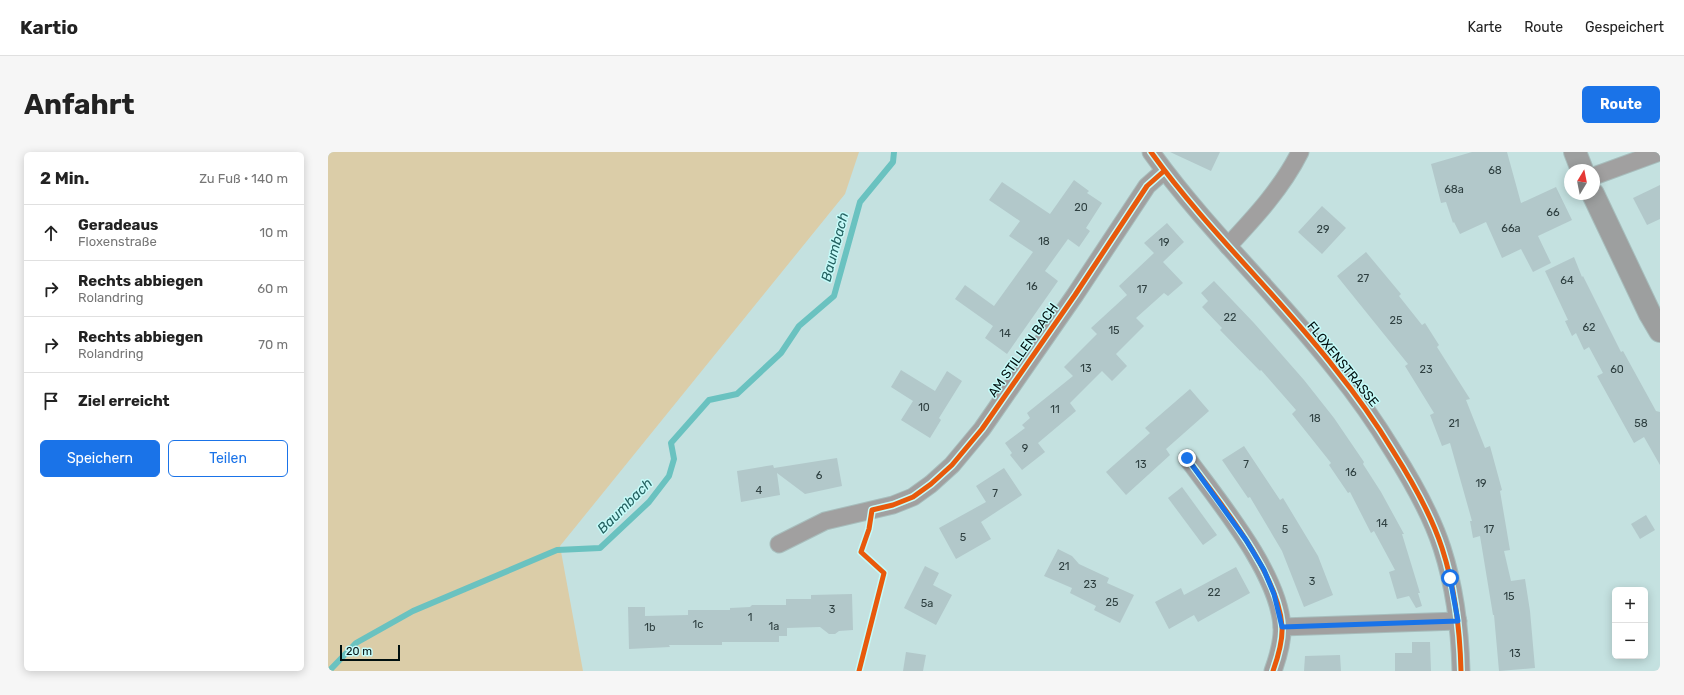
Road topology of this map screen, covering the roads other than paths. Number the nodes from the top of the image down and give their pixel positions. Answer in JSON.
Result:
{"nodes":[{"id":1,"x":1151,"y":152,"type":"edge"},
{"id":2,"x":1300,"y":152,"type":"edge"},
{"id":3,"x":1575,"y":152,"type":"edge"},
{"id":4,"x":1660,"y":152,"type":"edge"},
{"id":5,"x":1580,"y":164,"type":"edge"},
{"id":6,"x":1164,"y":171,"type":"junction"},
{"id":7,"x":1600,"y":174,"type":"edge"},
{"id":8,"x":1596,"y":200,"type":"edge"},
{"id":9,"x":1228,"y":246,"type":"junction"},
{"id":10,"x":1660,"y":331,"type":"edge"},
{"id":11,"x":1187,"y":458,"type":"dead end"},
{"id":12,"x":779,"y":544,"type":"dead end"},
{"id":13,"x":1458,"y":621,"type":"junction"},
{"id":14,"x":1282,"y":627,"type":"junction"},
{"id":15,"x":1273,"y":671,"type":"edge"},
{"id":16,"x":1461,"y":671,"type":"edge"}],
"edges":[{"from":1,"to":6,"type":"street","name":"FLOXENSTRASSE"},
{"from":2,"to":9,"type":"street"},
{"from":3,"to":5,"type":"street"},
{"from":4,"to":7,"type":"street"},
{"from":6,"to":9,"type":"street","name":"FLOXENSTRASSE"},
{"from":6,"to":12,"type":"street","name":"AM STILLEN BACH"},
{"from":8,"to":10,"type":"street"},
{"from":9,"to":13,"type":"street","name":"FLOXENSTRASSE"},
{"from":11,"to":14,"type":"street"},
{"from":13,"to":14,"type":"street"},
{"from":13,"to":16,"type":"street","name":"FLOXENSTRASSE"},
{"from":14,"to":15,"type":"street"}]}
